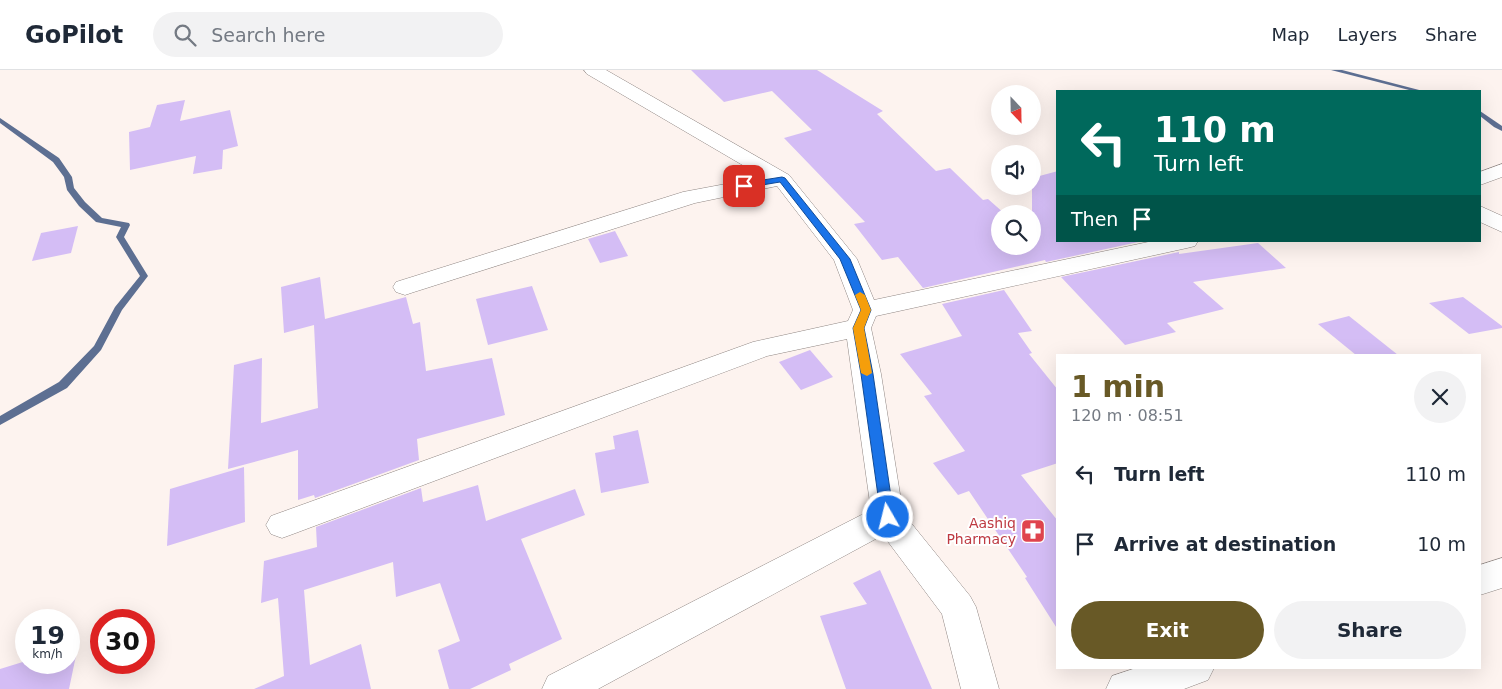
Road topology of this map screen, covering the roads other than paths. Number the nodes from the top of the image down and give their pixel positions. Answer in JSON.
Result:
{"nodes":[{"id":1,"x":593,"y":70,"type":"edge"},
{"id":2,"x":1502,"y":170,"type":"edge"},
{"id":3,"x":782,"y":180,"type":"junction"},
{"id":4,"x":1481,"y":180,"type":"edge"},
{"id":5,"x":1481,"y":214,"type":"edge"},
{"id":6,"x":1502,"y":225,"type":"edge"},
{"id":7,"x":1183,"y":242,"type":"edge"},
{"id":8,"x":405,"y":287,"type":"dead end"},
{"id":9,"x":862,"y":319,"type":"junction"},
{"id":10,"x":888,"y":517,"type":"junction"},
{"id":11,"x":282,"y":525,"type":"dead end"},
{"id":12,"x":1502,"y":573,"type":"edge"},
{"id":13,"x":1481,"y":580,"type":"edge"},
{"id":14,"x":1192,"y":669,"type":"edge"},
{"id":15,"x":561,"y":689,"type":"edge"},
{"id":16,"x":980,"y":689,"type":"edge"},
{"id":17,"x":1125,"y":689,"type":"edge"}],
"edges":[{"from":1,"to":3,"type":"street"},
{"from":2,"to":4,"type":"street"},
{"from":3,"to":8,"type":"street"},
{"from":3,"to":9,"type":"street"},
{"from":5,"to":6,"type":"street"},
{"from":7,"to":9,"type":"street"},
{"from":9,"to":10,"type":"street"},
{"from":9,"to":11,"type":"street"},
{"from":10,"to":15,"type":"street"},
{"from":10,"to":16,"type":"street"},
{"from":12,"to":13,"type":"street"},
{"from":14,"to":17,"type":"street"}]}
